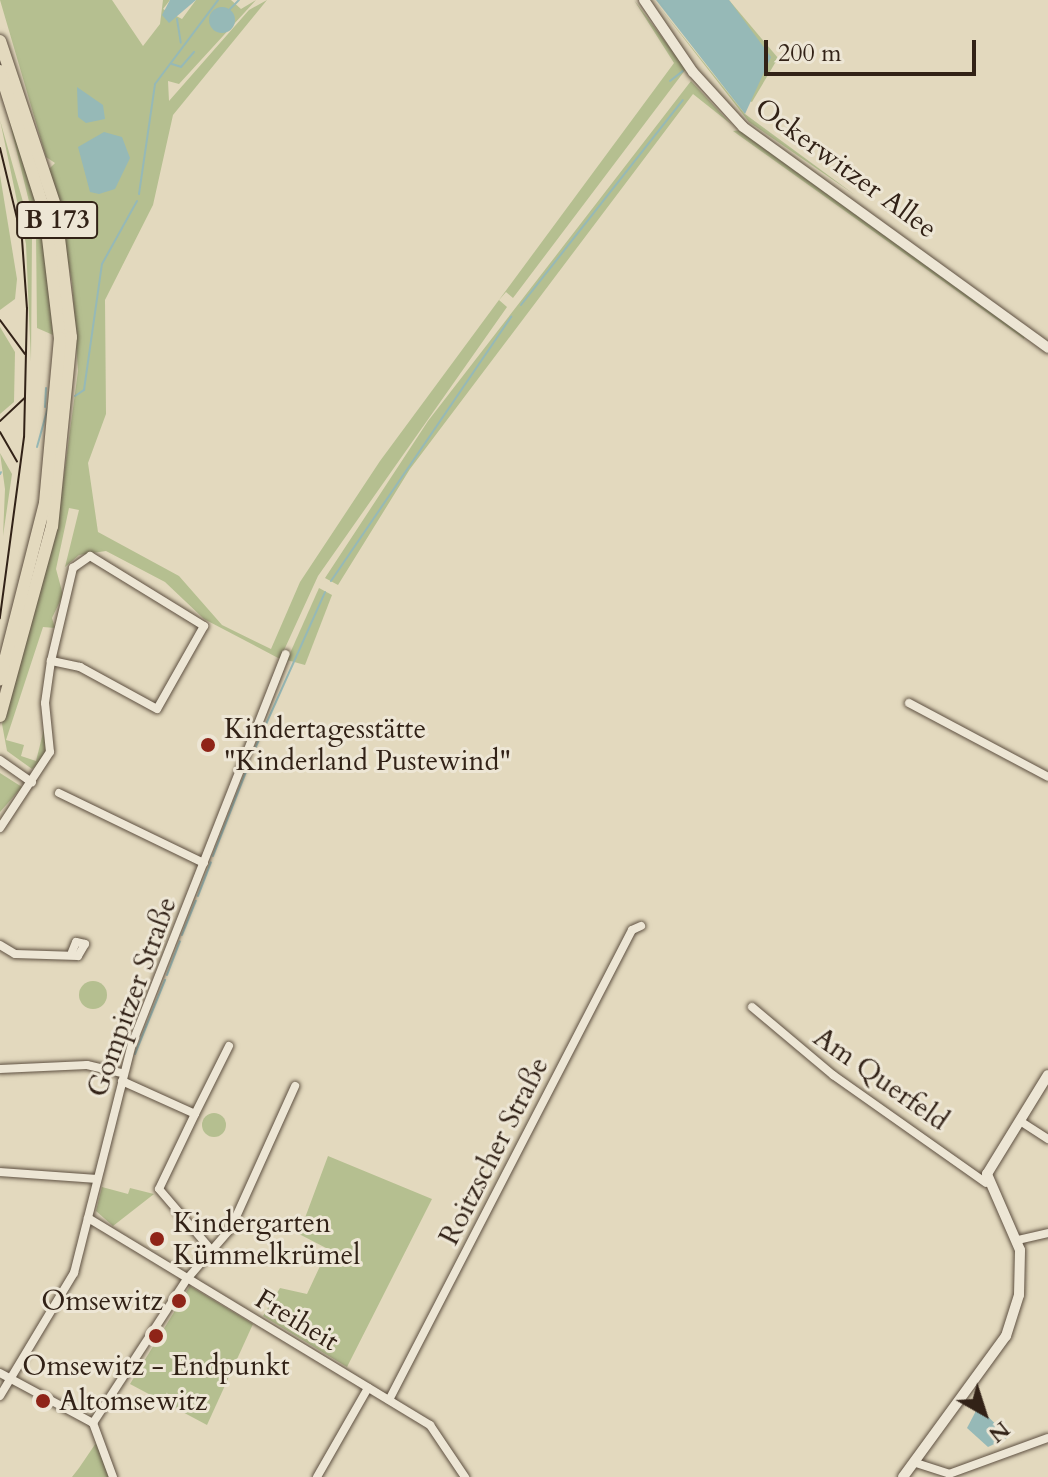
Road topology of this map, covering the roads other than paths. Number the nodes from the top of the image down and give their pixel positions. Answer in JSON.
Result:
{"nodes":[{"id":1,"x":644,"y":0,"type":"edge"},
{"id":2,"x":0,"y":41,"type":"edge"},
{"id":3,"x":0,"y":71,"type":"edge"},
{"id":4,"x":1048,"y":348,"type":"edge"},
{"id":5,"x":286,"y":654,"type":"dead end"},
{"id":6,"x":51,"y":661,"type":"junction"},
{"id":7,"x":0,"y":679,"type":"edge"},
{"id":8,"x":909,"y":703,"type":"dead end"},
{"id":9,"x":0,"y":716,"type":"edge"},
{"id":10,"x":0,"y":760,"type":"edge"},
{"id":11,"x":1048,"y":777,"type":"edge"},
{"id":12,"x":32,"y":782,"type":"junction"},
{"id":13,"x":59,"y":793,"type":"dead end"},
{"id":14,"x":0,"y":828,"type":"edge"},
{"id":15,"x":204,"y":863,"type":"junction"},
{"id":16,"x":641,"y":926,"type":"dead end"},
{"id":17,"x":0,"y":945,"type":"edge"},
{"id":18,"x":72,"y":952,"type":"dead end"},
{"id":19,"x":752,"y":1007,"type":"dead end"},
{"id":20,"x":229,"y":1046,"type":"dead end"},
{"id":21,"x":0,"y":1069,"type":"edge"},
{"id":22,"x":1048,"y":1075,"type":"edge"},
{"id":23,"x":122,"y":1077,"type":"junction"},
{"id":24,"x":295,"y":1086,"type":"dead end"},
{"id":25,"x":195,"y":1114,"type":"junction"},
{"id":26,"x":1020,"y":1121,"type":"junction"},
{"id":27,"x":1048,"y":1139,"type":"edge"},
{"id":28,"x":0,"y":1172,"type":"edge"},
{"id":29,"x":97,"y":1179,"type":"junction"},
{"id":30,"x":986,"y":1183,"type":"junction"},
{"id":31,"x":88,"y":1218,"type":"junction"},
{"id":32,"x":1048,"y":1233,"type":"edge"},
{"id":33,"x":1018,"y":1240,"type":"junction"},
{"id":34,"x":213,"y":1252,"type":"junction"},
{"id":35,"x":187,"y":1279,"type":"junction"},
{"id":36,"x":0,"y":1373,"type":"edge"},
{"id":37,"x":11,"y":1380,"type":"junction"},
{"id":38,"x":368,"y":1388,"type":"junction"},
{"id":39,"x":0,"y":1396,"type":"edge"},
{"id":40,"x":389,"y":1400,"type":"junction"},
{"id":41,"x":93,"y":1423,"type":"junction"},
{"id":42,"x":1048,"y":1438,"type":"edge"},
{"id":43,"x":916,"y":1463,"type":"junction"},
{"id":44,"x":113,"y":1477,"type":"edge"},
{"id":45,"x":317,"y":1477,"type":"edge"},
{"id":46,"x":465,"y":1477,"type":"edge"},
{"id":47,"x":903,"y":1477,"type":"edge"}],
"edges":[{"from":1,"to":4,"type":"street","name":"Ockerwitzer Allee"},
{"from":2,"to":9,"type":"highway","number":"B 173"},
{"from":3,"to":7,"type":"highway","number":"B 173"},
{"from":5,"to":15,"type":"street","name":"Gompitzer Straße"},
{"from":6,"to":6,"type":"street"},
{"from":6,"to":12,"type":"street"},
{"from":8,"to":11,"type":"street"},
{"from":10,"to":12,"type":"street"},
{"from":12,"to":14,"type":"street"},
{"from":13,"to":15,"type":"street"},
{"from":15,"to":23,"type":"street","name":"Gompitzer Straße"},
{"from":16,"to":40,"type":"street","name":"Roitzscher Straße"},
{"from":17,"to":18,"type":"street"},
{"from":19,"to":30,"type":"street","name":"Am Querfeld"},
{"from":20,"to":25,"type":"street"},
{"from":21,"to":23,"type":"street"},
{"from":22,"to":26,"type":"street"},
{"from":23,"to":25,"type":"street"},
{"from":23,"to":29,"type":"street","name":"Gompitzer Straße"},
{"from":24,"to":34,"type":"street"},
{"from":25,"to":34,"type":"street"},
{"from":26,"to":27,"type":"street"},
{"from":26,"to":30,"type":"street"},
{"from":28,"to":29,"type":"street"},
{"from":29,"to":31,"type":"street","name":"Gompitzer Straße"},
{"from":30,"to":33,"type":"street"},
{"from":31,"to":35,"type":"street","name":"Freiheit"},
{"from":31,"to":37,"type":"street","name":"Gompitzer Straße"},
{"from":32,"to":33,"type":"street"},
{"from":33,"to":43,"type":"street"},
{"from":34,"to":35,"type":"street"},
{"from":35,"to":38,"type":"street","name":"Freiheit"},
{"from":35,"to":41,"type":"street"},
{"from":36,"to":37,"type":"street"},
{"from":37,"to":39,"type":"street","name":"Gompitzer Straße"},
{"from":37,"to":41,"type":"street"},
{"from":38,"to":40,"type":"street","name":"Freiheit"},
{"from":38,"to":45,"type":"street"},
{"from":40,"to":46,"type":"street","name":"Freiheit"},
{"from":41,"to":44,"type":"street"},
{"from":42,"to":43,"type":"street"},
{"from":43,"to":47,"type":"street"}]}
